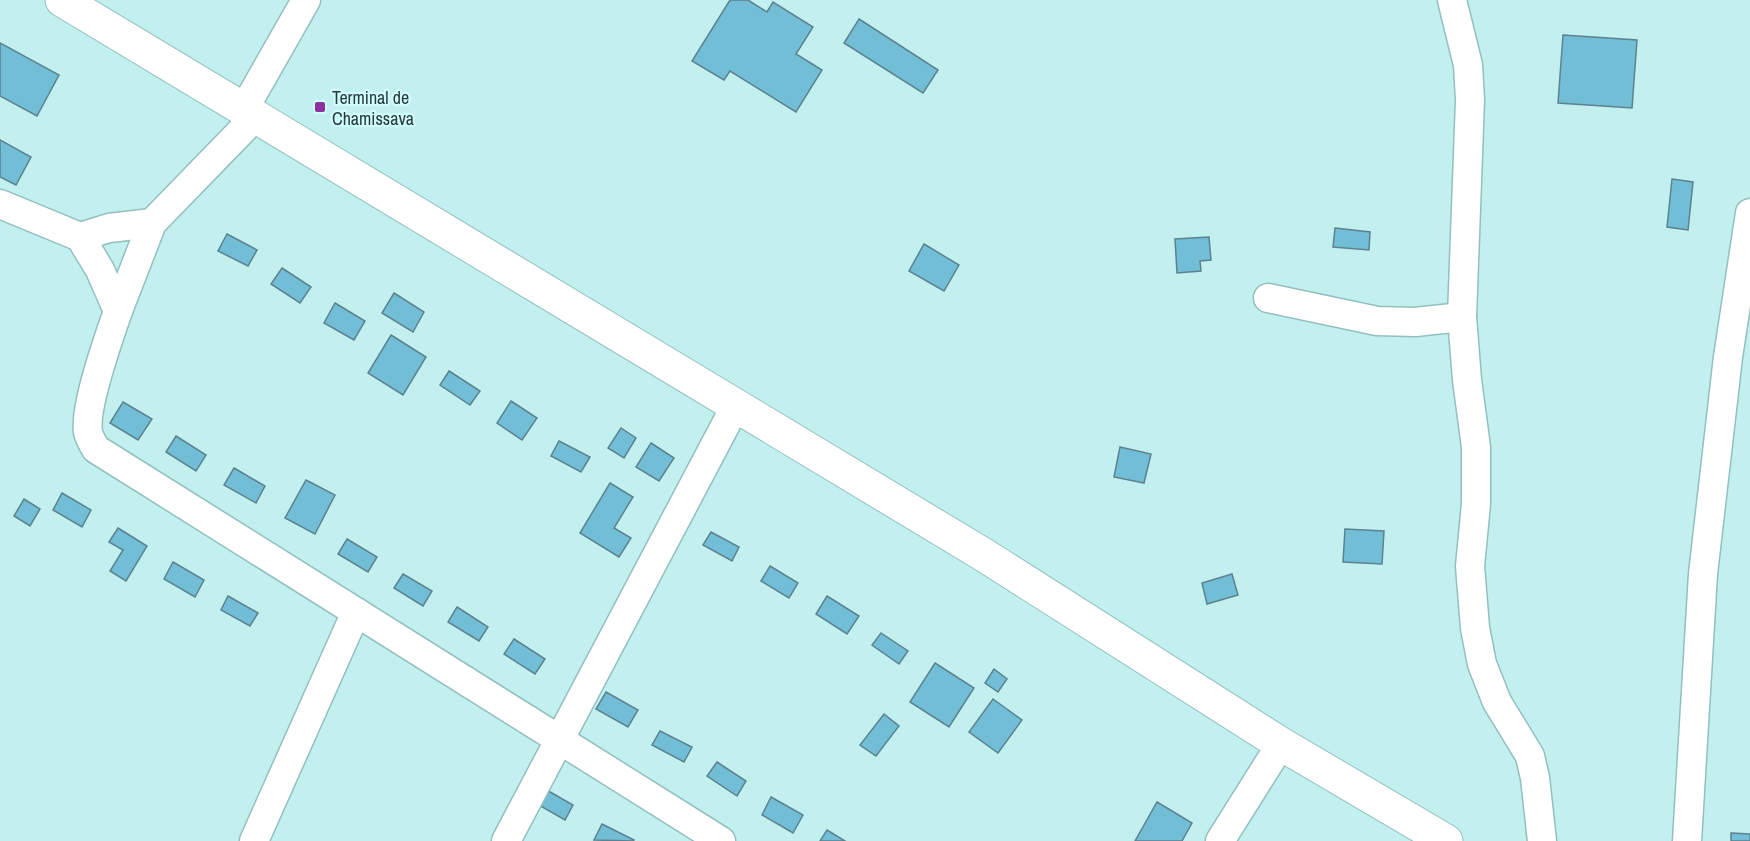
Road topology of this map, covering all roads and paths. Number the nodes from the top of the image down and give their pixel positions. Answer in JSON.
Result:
{"nodes":[{"id":1,"x":62,"y":0,"type":"edge"},
{"id":2,"x":306,"y":0,"type":"edge"},
{"id":3,"x":1452,"y":0,"type":"edge"},
{"id":4,"x":250,"y":113,"type":"junction"},
{"id":5,"x":0,"y":204,"type":"edge"},
{"id":6,"x":1750,"y":213,"type":"edge"},
{"id":7,"x":152,"y":223,"type":"junction"},
{"id":8,"x":80,"y":237,"type":"junction"},
{"id":9,"x":1268,"y":298,"type":"dead end"},
{"id":10,"x":117,"y":311,"type":"junction"},
{"id":11,"x":1462,"y":317,"type":"junction"},
{"id":12,"x":1742,"y":320,"type":"edge"},
{"id":13,"x":735,"y":407,"type":"junction"},
{"id":14,"x":356,"y":612,"type":"junction"},
{"id":15,"x":560,"y":740,"type":"junction"},
{"id":16,"x":1281,"y":744,"type":"junction"},
{"id":17,"x":254,"y":841,"type":"edge"},
{"id":18,"x":506,"y":841,"type":"edge"},
{"id":19,"x":721,"y":841,"type":"edge"},
{"id":20,"x":1220,"y":841,"type":"edge"},
{"id":21,"x":1446,"y":841,"type":"edge"},
{"id":22,"x":1542,"y":841,"type":"edge"},
{"id":23,"x":1688,"y":841,"type":"edge"}],
"edges":[{"from":1,"to":4,"type":"street"},
{"from":2,"to":4,"type":"street"},
{"from":3,"to":11,"type":"street"},
{"from":4,"to":7,"type":"street"},
{"from":4,"to":13,"type":"street"},
{"from":5,"to":8,"type":"street"},
{"from":6,"to":12,"type":"street"},
{"from":7,"to":8,"type":"street"},
{"from":7,"to":10,"type":"street"},
{"from":8,"to":10,"type":"street"},
{"from":9,"to":11,"type":"street"},
{"from":10,"to":14,"type":"street"},
{"from":11,"to":22,"type":"street"},
{"from":12,"to":23,"type":"street"},
{"from":13,"to":15,"type":"street"},
{"from":13,"to":16,"type":"street"},
{"from":14,"to":15,"type":"street"},
{"from":14,"to":17,"type":"street"},
{"from":15,"to":18,"type":"street"},
{"from":15,"to":19,"type":"street"},
{"from":16,"to":20,"type":"street"},
{"from":16,"to":21,"type":"street"}]}
